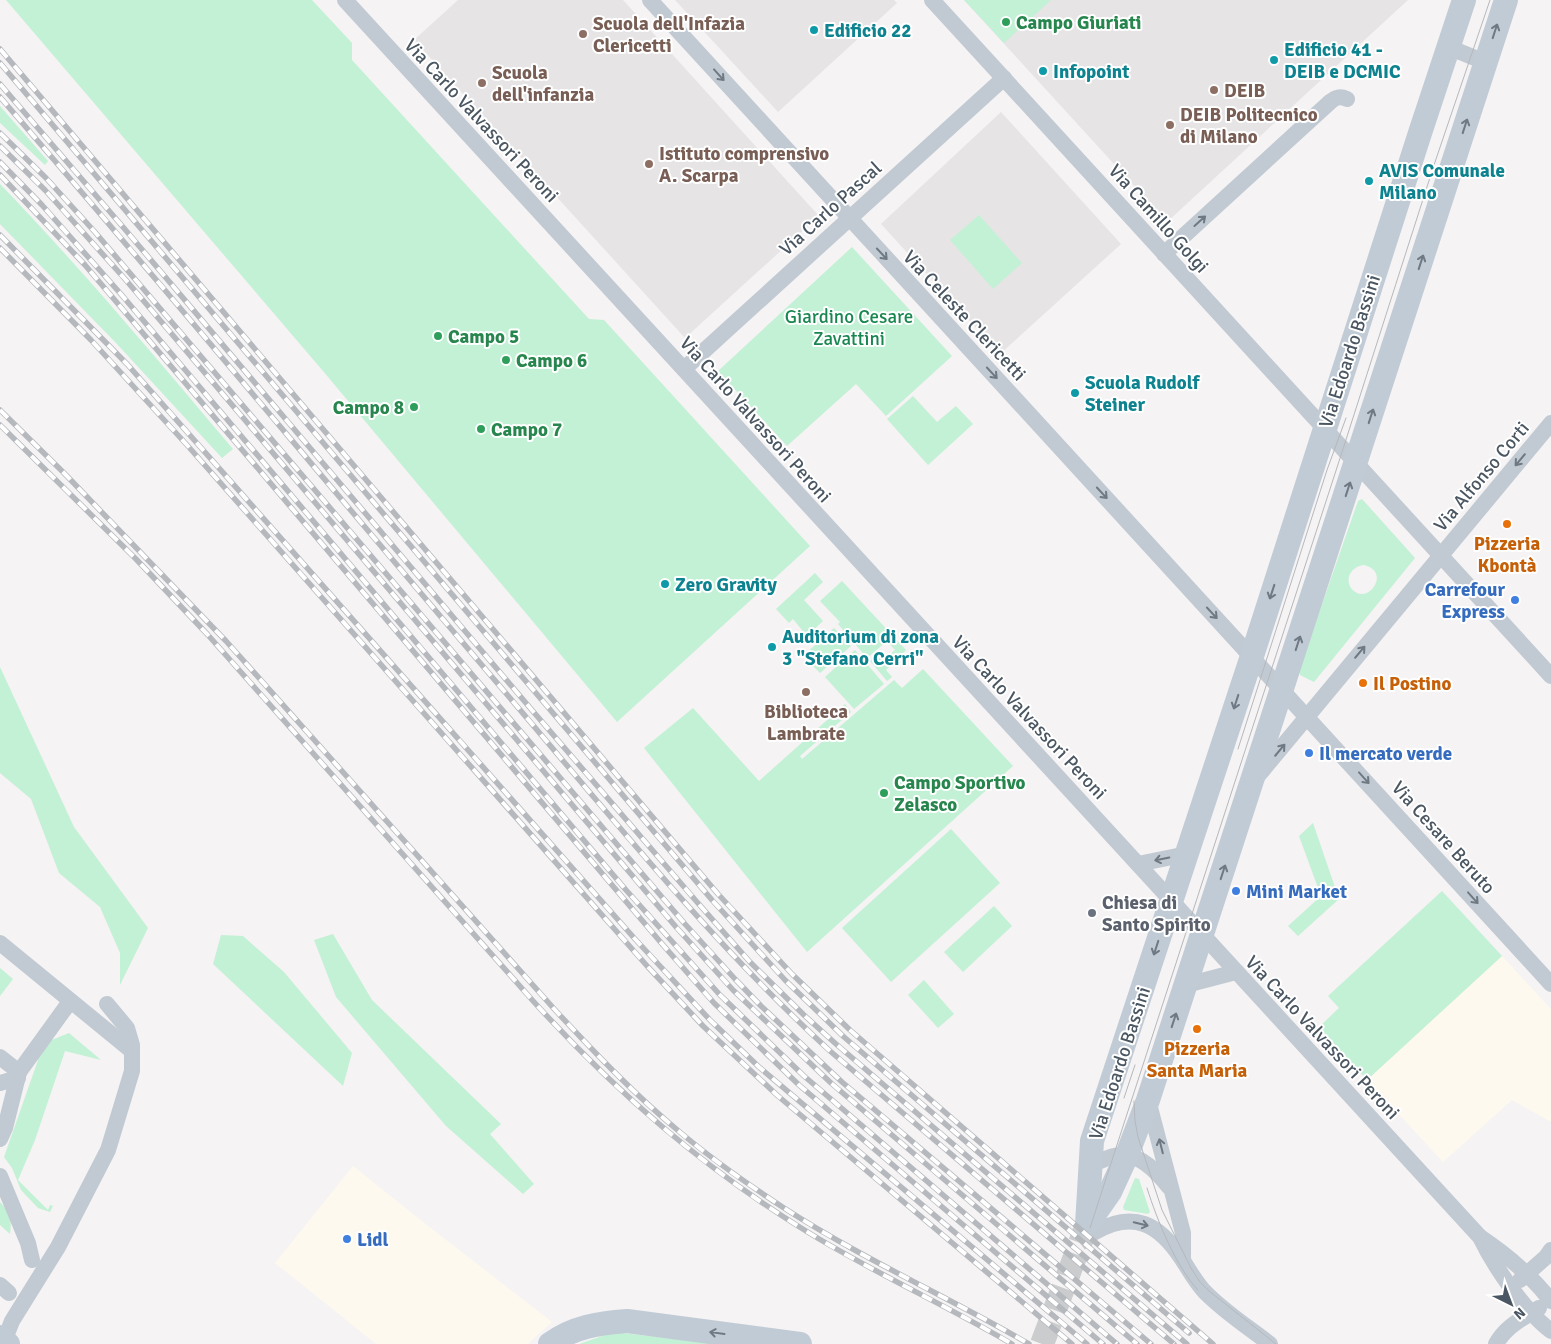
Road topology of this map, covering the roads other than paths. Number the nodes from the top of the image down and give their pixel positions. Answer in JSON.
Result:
{"nodes":[{"id":1,"x":345,"y":0,"type":"edge"},
{"id":2,"x":650,"y":0,"type":"edge"},
{"id":3,"x":932,"y":0,"type":"edge"},
{"id":4,"x":1464,"y":0,"type":"edge"},
{"id":5,"x":1506,"y":0,"type":"edge"},
{"id":6,"x":1448,"y":47,"type":"junction"},
{"id":7,"x":1485,"y":62,"type":"junction"},
{"id":8,"x":1004,"y":78,"type":"junction"},
{"id":9,"x":1347,"y":99,"type":"dead end"},
{"id":10,"x":849,"y":218,"type":"junction"},
{"id":11,"x":1164,"y":254,"type":"junction"},
{"id":12,"x":684,"y":369,"type":"junction"},
{"id":13,"x":1551,"y":423,"type":"edge"},
{"id":14,"x":1324,"y":428,"type":"junction"},
{"id":15,"x":1356,"y":463,"type":"junction"},
{"id":16,"x":1441,"y":555,"type":"junction"},
{"id":17,"x":1252,"y":656,"type":"junction"},
{"id":18,"x":1550,"y":674,"type":"edge"},
{"id":19,"x":1282,"y":690,"type":"junction"},
{"id":20,"x":1307,"y":717,"type":"junction"},
{"id":21,"x":1252,"y":783,"type":"junction"},
{"id":22,"x":1187,"y":854,"type":"junction"},
{"id":23,"x":1138,"y":864,"type":"junction"},
{"id":24,"x":1172,"y":902,"type":"junction"},
{"id":25,"x":1202,"y":935,"type":"junction"},
{"id":26,"x":0,"y":943,"type":"edge"},
{"id":27,"x":1236,"y":972,"type":"junction"},
{"id":28,"x":1551,"y":984,"type":"edge"},
{"id":29,"x":1186,"y":985,"type":"junction"},
{"id":30,"x":107,"y":1004,"type":"dead end"},
{"id":31,"x":66,"y":1007,"type":"dead end"},
{"id":32,"x":132,"y":1051,"type":"junction"},
{"id":33,"x":0,"y":1057,"type":"edge"},
{"id":34,"x":19,"y":1075,"type":"junction"},
{"id":35,"x":0,"y":1083,"type":"edge"},
{"id":36,"x":1148,"y":1100,"type":"junction"},
{"id":37,"x":4,"y":1116,"type":"edge"},
{"id":38,"x":0,"y":1139,"type":"edge"},
{"id":39,"x":1128,"y":1155,"type":"junction"},
{"id":40,"x":1091,"y":1165,"type":"junction"},
{"id":41,"x":0,"y":1176,"type":"edge"},
{"id":42,"x":1173,"y":1193,"type":"junction"},
{"id":43,"x":5,"y":1194,"type":"edge"},
{"id":44,"x":1095,"y":1232,"type":"tunnel mouth"},
{"id":45,"x":1480,"y":1237,"type":"junction"},
{"id":46,"x":1551,"y":1250,"type":"edge"},
{"id":47,"x":32,"y":1260,"type":"dead end"},
{"id":48,"x":1183,"y":1260,"type":"junction"},
{"id":49,"x":1527,"y":1274,"type":"junction"},
{"id":50,"x":1514,"y":1290,"type":"junction"},
{"id":51,"x":1551,"y":1300,"type":"edge"},
{"id":52,"x":1531,"y":1313,"type":"junction"},
{"id":53,"x":1551,"y":1331,"type":"edge"},
{"id":54,"x":4,"y":1341,"type":"edge"},
{"id":55,"x":550,"y":1344,"type":"edge"},
{"id":56,"x":800,"y":1344,"type":"edge"},
{"id":57,"x":1270,"y":1344,"type":"edge"},
{"id":58,"x":1496,"y":1344,"type":"edge"}],
"edges":[{"from":1,"to":12,"type":"street","name":"Via Carlo Valvassori Peroni"},
{"from":2,"to":10,"type":"street","name":"Via Celeste Clericetti","one_way":true},
{"from":3,"to":8,"type":"street","name":"Via Camillo Golgi"},
{"from":4,"to":6,"type":"street","name":"Via Edoardo Bassini"},
{"from":7,"to":5,"type":"street","name":"Via Edoardo Bassini","one_way":true},
{"from":6,"to":7,"type":"street"},
{"from":6,"to":14,"type":"street","name":"Via Edoardo Bassini"},
{"from":15,"to":7,"type":"street","name":"Via Edoardo Bassini","one_way":true},
{"from":8,"to":10,"type":"street","name":"Via Carlo Pascal"},
{"from":8,"to":11,"type":"street","name":"Via Camillo Golgi"},
{"from":11,"to":9,"type":"street","one_way":true},
{"from":10,"to":12,"type":"street","name":"Via Carlo Pascal"},
{"from":10,"to":17,"type":"street","name":"Via Celeste Clericetti","one_way":true},
{"from":11,"to":14,"type":"street","name":"Via Camillo Golgi"},
{"from":12,"to":23,"type":"street","name":"Via Carlo Valvassori Peroni"},
{"from":13,"to":16,"type":"street","name":"Via Alfonso Corti","one_way":true},
{"from":14,"to":15,"type":"street","name":"Via Camillo Golgi"},
{"from":14,"to":17,"type":"street","name":"Via Edoardo Bassini","one_way":true},
{"from":15,"to":16,"type":"street"},
{"from":19,"to":15,"type":"street","name":"Via Edoardo Bassini","one_way":true},
{"from":16,"to":18,"type":"street"},
{"from":20,"to":16,"type":"street","name":"Via Edoardo Bassini","one_way":true},
{"from":17,"to":19,"type":"street"},
{"from":17,"to":22,"type":"street","name":"Via Edoardo Bassini","one_way":true},
{"from":19,"to":20,"type":"street"},
{"from":19,"to":21,"type":"street","name":"Via Edoardo Bassini"},
{"from":21,"to":20,"type":"street","name":"Via Edoardo Bassini","one_way":true},
{"from":20,"to":28,"type":"street","name":"Via Cesare Beruto","one_way":true},
{"from":25,"to":21,"type":"street","name":"Via Edoardo Bassini","one_way":true},
{"from":22,"to":23,"type":"street","one_way":true},
{"from":22,"to":24,"type":"street","name":"Via Edoardo Bassini"},
{"from":23,"to":24,"type":"street","name":"Via Carlo Valvassori Peroni"},
{"from":24,"to":25,"type":"street","name":"Via Carlo Valvassori Peroni"},
{"from":24,"to":40,"type":"street","name":"Via Edoardo Bassini","one_way":true},
{"from":25,"to":27,"type":"street","name":"Via Carlo Valvassori Peroni"},
{"from":25,"to":29,"type":"street","name":"Via Edoardo Bassini"},
{"from":26,"to":32,"type":"street"},
{"from":27,"to":29,"type":"street"},
{"from":27,"to":45,"type":"street","name":"Via Carlo Valvassori Peroni"},
{"from":36,"to":29,"type":"street","name":"Via Edoardo Bassini","one_way":true},
{"from":30,"to":32,"type":"street"},
{"from":31,"to":34,"type":"street"},
{"from":32,"to":54,"type":"street"},
{"from":33,"to":34,"type":"street"},
{"from":34,"to":35,"type":"street"},
{"from":34,"to":37,"type":"street"},
{"from":36,"to":39,"type":"street","name":"Via Edoardo Bassini"},
{"from":42,"to":36,"type":"street","one_way":true},
{"from":37,"to":38,"type":"street"},
{"from":39,"to":40,"type":"street"},
{"from":39,"to":40,"type":"street","name":"Via Edoardo Bassini"},
{"from":39,"to":42,"type":"street"},
{"from":41,"to":43,"type":"street"},
{"from":42,"to":48,"type":"street"},
{"from":43,"to":47,"type":"street"},
{"from":44,"to":48,"type":"street","one_way":true},
{"from":45,"to":49,"type":"street","name":"Via Carlo Valvassori Peroni"},
{"from":45,"to":50,"type":"street","name":"Via Carlo Valvassori Peroni"},
{"from":46,"to":49,"type":"street"},
{"from":48,"to":57,"type":"street"},
{"from":49,"to":50,"type":"street"},
{"from":49,"to":51,"type":"street","name":"Via Carlo Valvassori Peroni"},
{"from":50,"to":52,"type":"street","name":"Via Carlo Valvassori Peroni"},
{"from":51,"to":52,"type":"street","name":"Via Carlo Valvassori Peroni"},
{"from":52,"to":53,"type":"street","name":"Via Carlo Valvassori Peroni"},
{"from":52,"to":58,"type":"street"},
{"from":56,"to":55,"type":"street","one_way":true}]}
